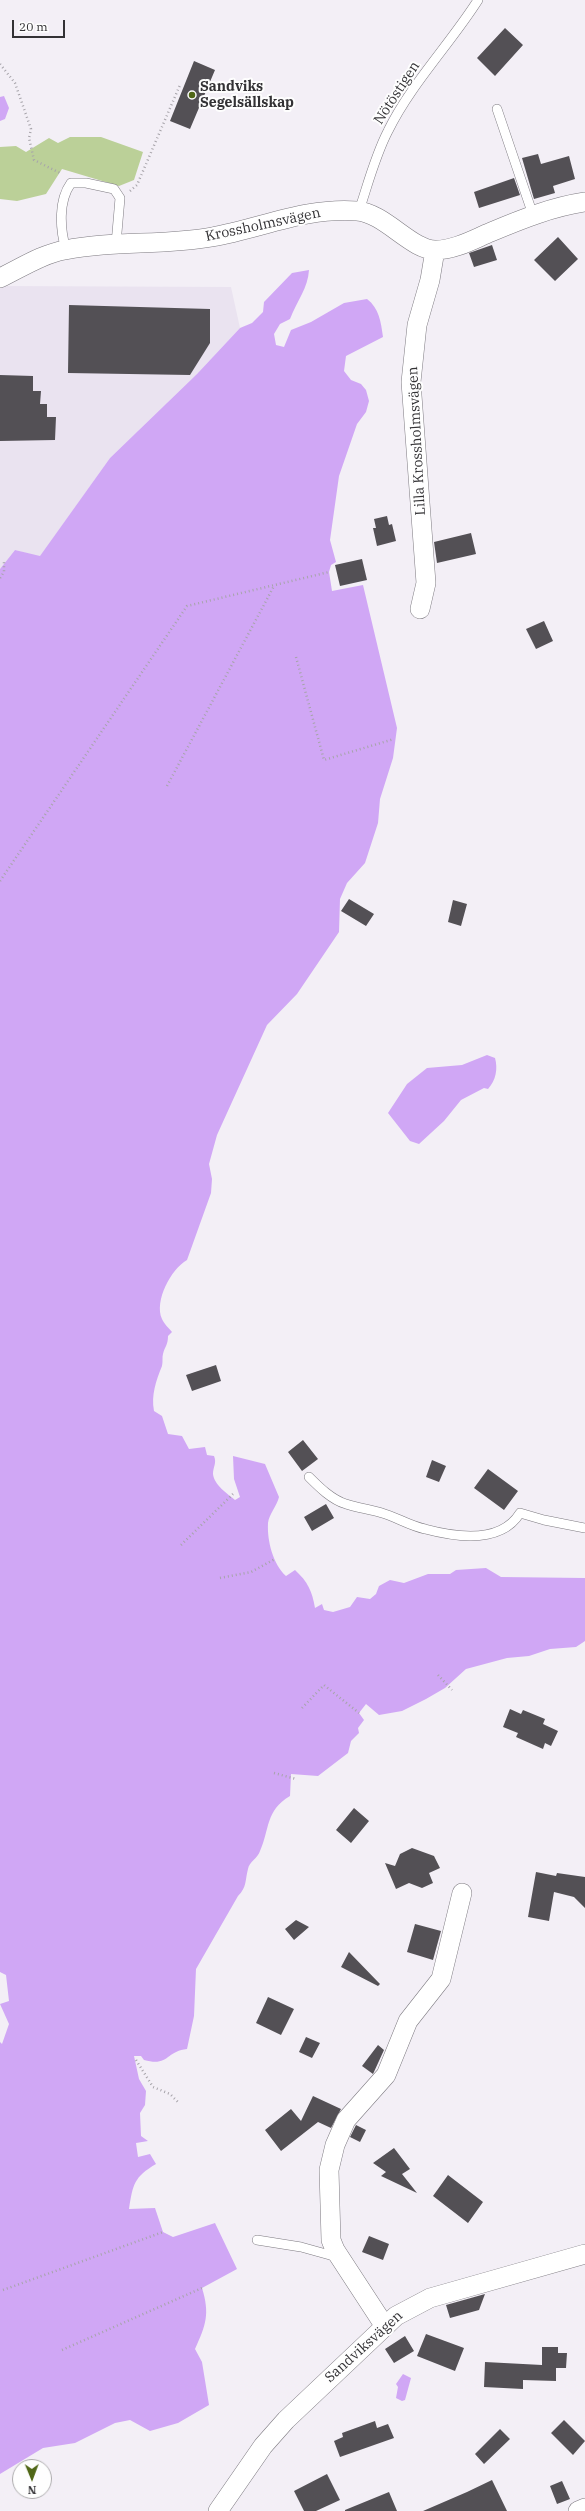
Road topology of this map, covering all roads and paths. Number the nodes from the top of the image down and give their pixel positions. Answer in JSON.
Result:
{"nodes":[{"id":1,"x":478,"y":0,"type":"edge"},
{"id":2,"x":0,"y":64,"type":"edge"},
{"id":3,"x":180,"y":85,"type":"dead end"},
{"id":4,"x":497,"y":109,"type":"dead end"},
{"id":5,"x":71,"y":183,"type":"junction"},
{"id":6,"x":120,"y":198,"type":"junction"},
{"id":7,"x":585,"y":202,"type":"edge"},
{"id":8,"x":359,"y":211,"type":"junction"},
{"id":9,"x":533,"y":215,"type":"junction"},
{"id":10,"x":116,"y":244,"type":"junction"},
{"id":11,"x":66,"y":250,"type":"junction"},
{"id":12,"x":435,"y":250,"type":"junction"},
{"id":13,"x":0,"y":278,"type":"edge"},
{"id":14,"x":4,"y":560,"type":"dead end"},
{"id":15,"x":329,"y":572,"type":"dead end"},
{"id":16,"x":0,"y":578,"type":"edge"},
{"id":17,"x":274,"y":586,"type":"junction"},
{"id":18,"x":420,"y":609,"type":"dead end"},
{"id":19,"x":296,"y":657,"type":"dead end"},
{"id":20,"x":394,"y":739,"type":"dead end"},
{"id":21,"x":167,"y":786,"type":"dead end"},
{"id":22,"x":0,"y":881,"type":"edge"},
{"id":23,"x":309,"y":1477,"type":"dead end"},
{"id":24,"x":234,"y":1494,"type":"dead end"},
{"id":25,"x":585,"y":1528,"type":"edge"},
{"id":26,"x":182,"y":1545,"type":"dead end"},
{"id":27,"x":275,"y":1559,"type":"dead end"},
{"id":28,"x":220,"y":1578,"type":"dead end"},
{"id":29,"x":438,"y":1676,"type":"dead end"},
{"id":30,"x":452,"y":1690,"type":"dead end"},
{"id":31,"x":302,"y":1708,"type":"dead end"},
{"id":32,"x":359,"y":1714,"type":"dead end"},
{"id":33,"x":274,"y":1773,"type":"dead end"},
{"id":34,"x":296,"y":1779,"type":"dead end"},
{"id":35,"x":462,"y":1893,"type":"dead end"},
{"id":36,"x":136,"y":2060,"type":"dead end"},
{"id":37,"x":179,"y":2103,"type":"dead end"},
{"id":38,"x":163,"y":2232,"type":"dead end"},
{"id":39,"x":257,"y":2240,"type":"dead end"},
{"id":40,"x":585,"y":2254,"type":"edge"},
{"id":41,"x":340,"y":2257,"type":"junction"},
{"id":42,"x":202,"y":2288,"type":"dead end"},
{"id":43,"x":3,"y":2290,"type":"dead end"},
{"id":44,"x":384,"y":2325,"type":"junction"},
{"id":45,"x":62,"y":2350,"type":"dead end"},
{"id":46,"x":585,"y":2508,"type":"edge"},
{"id":47,"x":218,"y":2511,"type":"edge"},
{"id":48,"x":578,"y":2511,"type":"edge"}],
"edges":[{"from":1,"to":8,"type":"lane","name":"Nötöstigen"},
{"from":2,"to":5,"type":"path"},
{"from":3,"to":6,"type":"path"},
{"from":4,"to":9,"type":"lane"},
{"from":5,"to":6,"type":"lane"},
{"from":5,"to":11,"type":"lane"},
{"from":6,"to":10,"type":"lane"},
{"from":7,"to":9,"type":"street"},
{"from":8,"to":10,"type":"street","name":"Krossholmsvägen"},
{"from":8,"to":12,"type":"street","name":"Krossholmsvägen"},
{"from":9,"to":12,"type":"street"},
{"from":10,"to":11,"type":"street","name":"Krossholmsvägen"},
{"from":11,"to":13,"type":"street","name":"Krossholmsvägen"},
{"from":12,"to":18,"type":"street","name":"Lilla Krossholmsvägen"},
{"from":14,"to":16,"type":"path"},
{"from":15,"to":17,"type":"path"},
{"from":17,"to":21,"type":"path"},
{"from":17,"to":22,"type":"path"},
{"from":19,"to":20,"type":"path"},
{"from":23,"to":25,"type":"lane"},
{"from":24,"to":26,"type":"path"},
{"from":27,"to":28,"type":"path"},
{"from":29,"to":30,"type":"path"},
{"from":31,"to":32,"type":"path"},
{"from":33,"to":34,"type":"path"},
{"from":35,"to":41,"type":"street"},
{"from":36,"to":37,"type":"path"},
{"from":38,"to":43,"type":"path"},
{"from":39,"to":41,"type":"lane"},
{"from":40,"to":44,"type":"street","name":"Sandviksvägen"},
{"from":41,"to":44,"type":"street"},
{"from":42,"to":45,"type":"path"},
{"from":44,"to":47,"type":"street","name":"Sandviksvägen"},
{"from":46,"to":48,"type":"street"}]}
